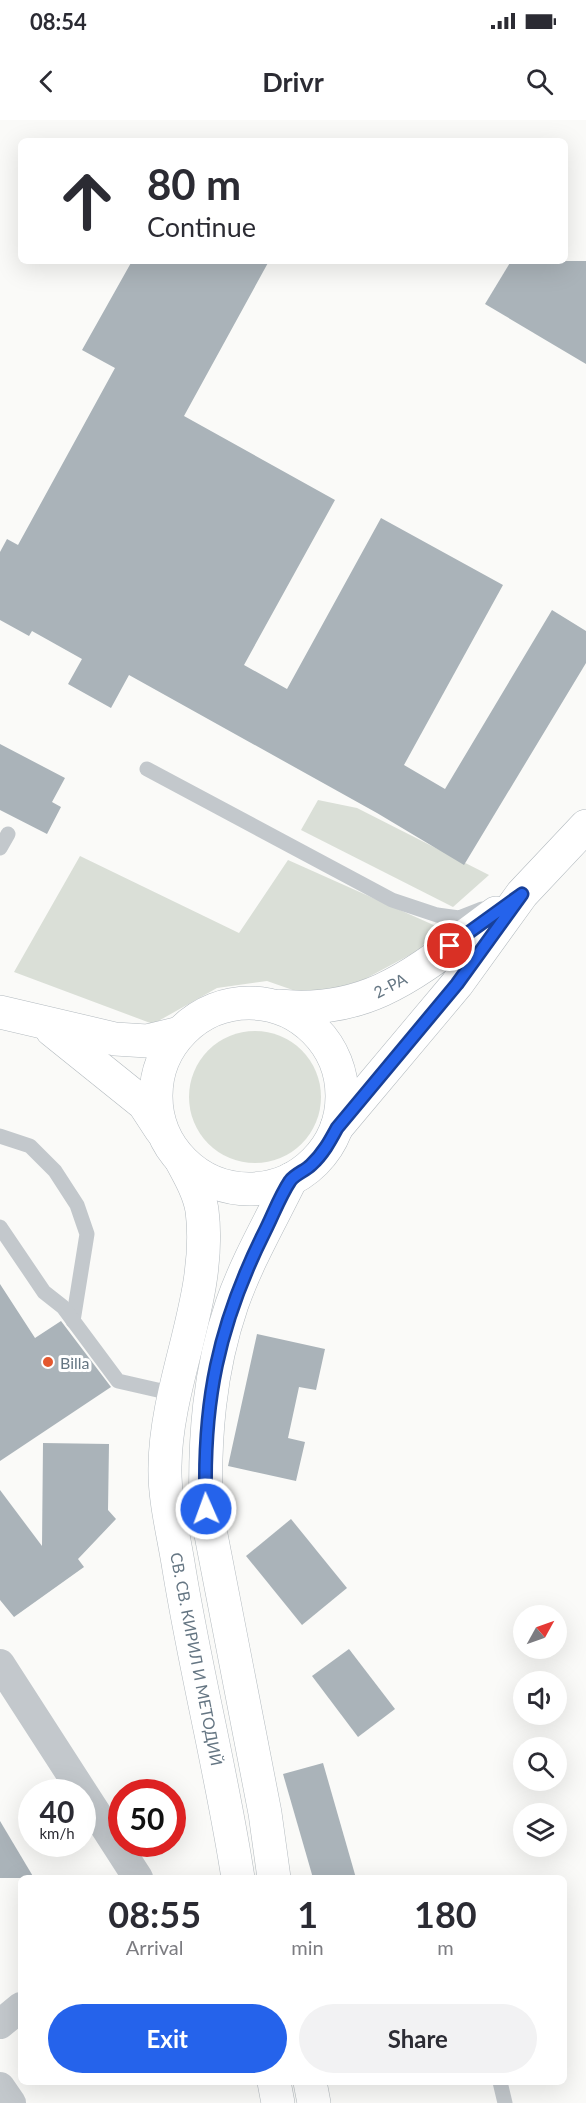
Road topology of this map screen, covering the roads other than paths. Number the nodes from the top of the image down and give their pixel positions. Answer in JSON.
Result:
{"nodes":[{"id":1,"x":147,"y":769,"type":"dead end"},
{"id":2,"x":586,"y":826,"type":"edge"},
{"id":3,"x":8,"y":834,"type":"dead end"},
{"id":4,"x":0,"y":848,"type":"edge"},
{"id":5,"x":522,"y":894,"type":"junction"},
{"id":6,"x":271,"y":1006,"type":"junction"},
{"id":7,"x":0,"y":1012,"type":"edge"},
{"id":8,"x":43,"y":1024,"type":"junction"},
{"id":9,"x":180,"y":1033,"type":"junction"},
{"id":10,"x":337,"y":1128,"type":"junction"},
{"id":11,"x":0,"y":1136,"type":"edge"},
{"id":12,"x":173,"y":1148,"type":"junction"},
{"id":13,"x":291,"y":1179,"type":"junction"},
{"id":14,"x":0,"y":1227,"type":"edge"},
{"id":15,"x":73,"y":1321,"type":"junction"},
{"id":16,"x":175,"y":1394,"type":"junction"},
{"id":17,"x":0,"y":1664,"type":"edge"},
{"id":18,"x":136,"y":1875,"type":"edge"},
{"id":19,"x":238,"y":1875,"type":"edge"},
{"id":20,"x":274,"y":1875,"type":"edge"},
{"id":21,"x":18,"y":2009,"type":"edge"},
{"id":22,"x":0,"y":2024,"type":"edge"},
{"id":23,"x":275,"y":2085,"type":"edge"},
{"id":24,"x":311,"y":2085,"type":"edge"},
{"id":25,"x":501,"y":2085,"type":"edge"},
{"id":26,"x":0,"y":2087,"type":"edge"},
{"id":27,"x":11,"y":2103,"type":"edge"},
{"id":28,"x":278,"y":2103,"type":"edge"},
{"id":29,"x":314,"y":2103,"type":"edge"},
{"id":30,"x":505,"y":2103,"type":"edge"}],
"edges":[{"from":1,"to":5,"type":"lane"},
{"from":2,"to":5,"type":"main road","name":"2-РА"},
{"from":3,"to":4,"type":"lane"},
{"from":5,"to":6,"type":"main road","name":"2-РА"},
{"from":5,"to":10,"type":"main road","name":"2-РА"},
{"from":6,"to":9,"type":"main road"},
{"from":6,"to":10,"type":"main road"},
{"from":7,"to":8,"type":"main road","name":"СВ. СВ. КИРИЛ И МЕТОДИЙ"},
{"from":8,"to":9,"type":"main road","name":"СВ. СВ. КИРИЛ И МЕТОДИЙ"},
{"from":8,"to":12,"type":"main road","name":"СВ. СВ. КИРИЛ И МЕТОДИЙ"},
{"from":9,"to":12,"type":"main road"},
{"from":10,"to":13,"type":"main road"},
{"from":11,"to":15,"type":"lane"},
{"from":12,"to":13,"type":"main road"},
{"from":12,"to":16,"type":"main road","name":"СВ. СВ. КИРИЛ И МЕТОДИЙ"},
{"from":13,"to":20,"type":"main road"},
{"from":14,"to":15,"type":"lane"},
{"from":15,"to":16,"type":"lane"},
{"from":16,"to":19,"type":"main road","name":"СВ. СВ. КИРИЛ И МЕТОДИЙ"},
{"from":17,"to":18,"type":"street"},
{"from":21,"to":22,"type":"street"},
{"from":23,"to":28,"type":"main road"},
{"from":24,"to":29,"type":"main road"},
{"from":25,"to":30,"type":"lane"},
{"from":26,"to":27,"type":"street"}]}
